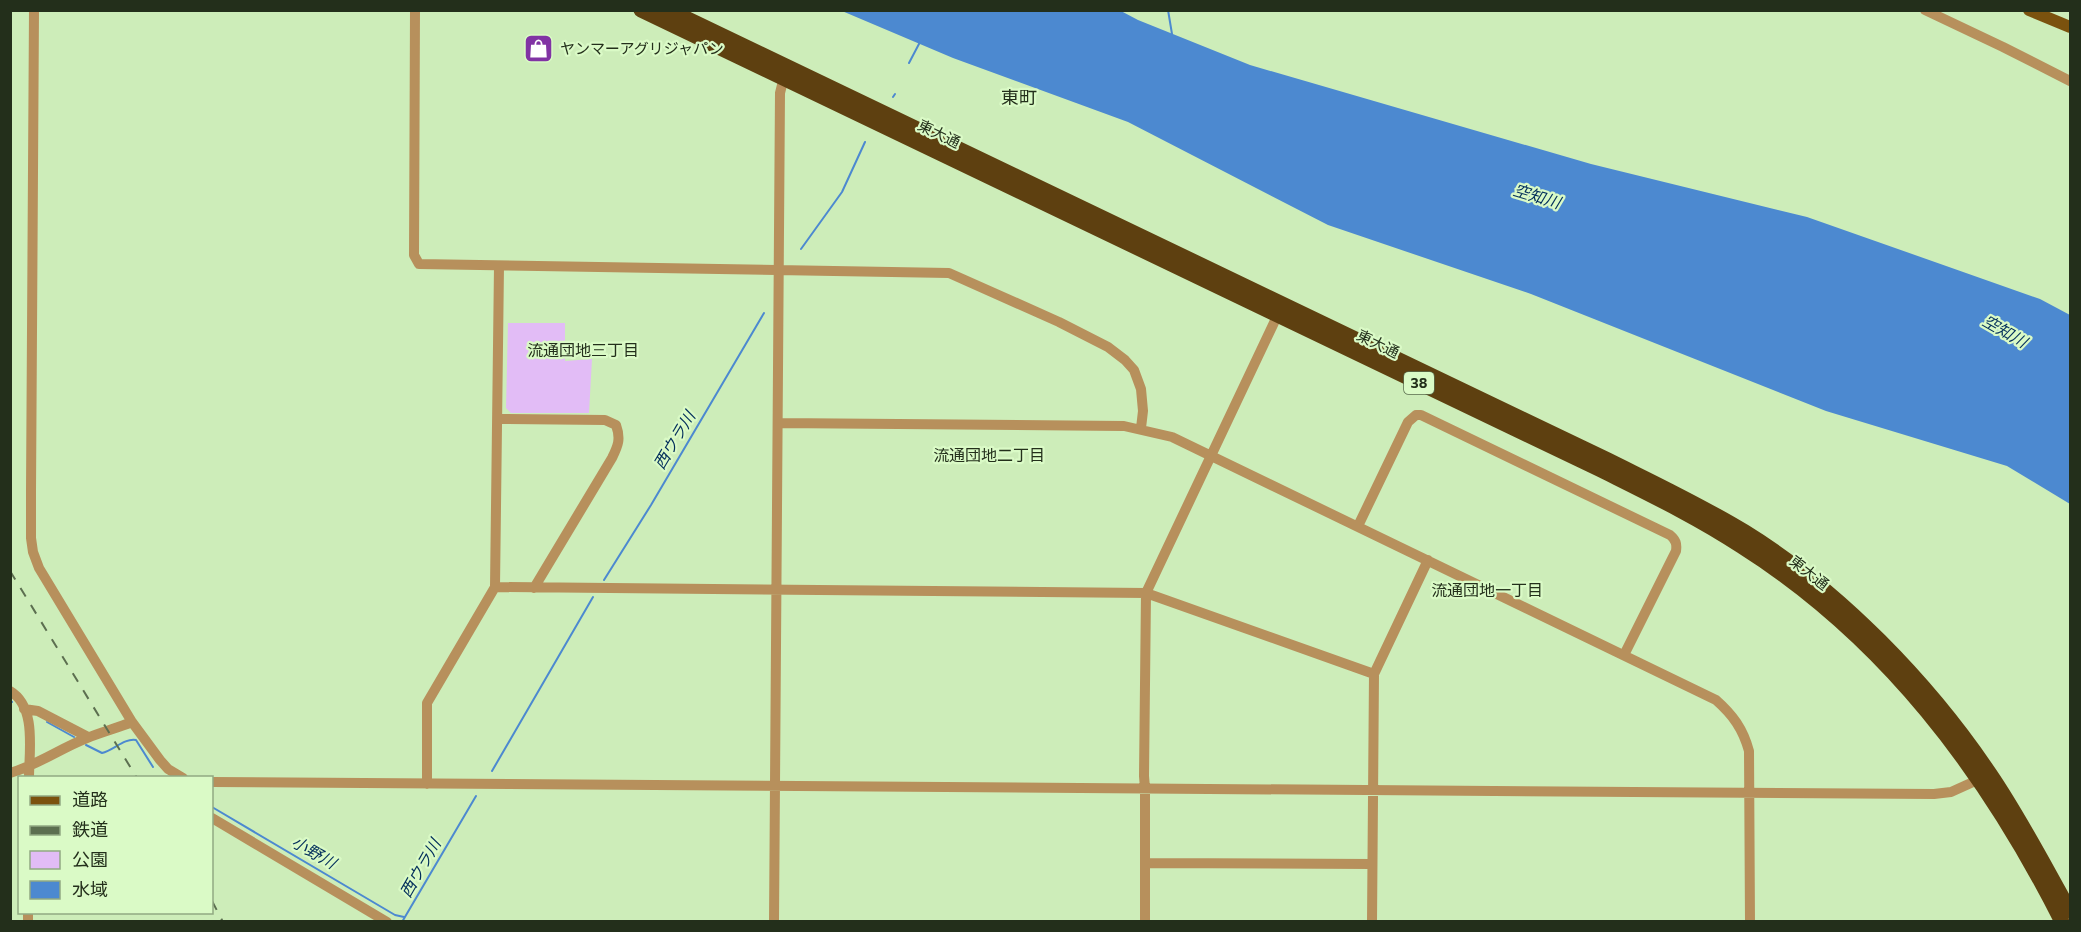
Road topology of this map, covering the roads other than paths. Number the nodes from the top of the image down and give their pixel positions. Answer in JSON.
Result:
{"nodes":[{"id":1,"x":34,"y":10,"type":"edge"},
{"id":2,"x":415,"y":10,"type":"edge"},
{"id":3,"x":641,"y":10,"type":"edge"},
{"id":4,"x":669,"y":10,"type":"edge"},
{"id":5,"x":1925,"y":10,"type":"edge"},
{"id":6,"x":2029,"y":10,"type":"edge"},
{"id":7,"x":2070,"y":27,"type":"edge"},
{"id":8,"x":785,"y":73,"type":"junction"},
{"id":9,"x":2070,"y":81,"type":"edge"},
{"id":10,"x":499,"y":266,"type":"junction"},
{"id":11,"x":778,"y":269,"type":"junction"},
{"id":12,"x":1280,"y":310,"type":"junction"},
{"id":13,"x":498,"y":419,"type":"junction"},
{"id":14,"x":778,"y":423,"type":"junction"},
{"id":15,"x":1141,"y":428,"type":"junction"},
{"id":16,"x":1211,"y":455,"type":"junction"},
{"id":17,"x":1358,"y":526,"type":"junction"},
{"id":18,"x":1428,"y":560,"type":"junction"},
{"id":19,"x":495,"y":587,"type":"junction"},
{"id":20,"x":534,"y":588,"type":"junction"},
{"id":21,"x":776,"y":590,"type":"junction"},
{"id":22,"x":1146,"y":593,"type":"junction"},
{"id":23,"x":1624,"y":655,"type":"junction"},
{"id":24,"x":1374,"y":674,"type":"junction"},
{"id":25,"x":10,"y":691,"type":"edge"},
{"id":26,"x":24,"y":709,"type":"junction"},
{"id":27,"x":132,"y":722,"type":"junction"},
{"id":28,"x":88,"y":737,"type":"junction"},
{"id":29,"x":29,"y":772,"type":"edge"},
{"id":30,"x":10,"y":773,"type":"edge"},
{"id":31,"x":169,"y":773,"type":"edge"},
{"id":32,"x":1984,"y":777,"type":"junction"},
{"id":33,"x":213,"y":782,"type":"edge"},
{"id":34,"x":427,"y":784,"type":"junction"},
{"id":35,"x":774,"y":786,"type":"junction"},
{"id":36,"x":1146,"y":788,"type":"junction"},
{"id":37,"x":1372,"y":790,"type":"junction"},
{"id":38,"x":1749,"y":792,"type":"junction"},
{"id":39,"x":213,"y":819,"type":"edge"},
{"id":40,"x":1145,"y":863,"type":"junction"},
{"id":41,"x":1372,"y":864,"type":"junction"},
{"id":42,"x":2070,"y":911,"type":"edge"},
{"id":43,"x":387,"y":921,"type":"edge"},
{"id":44,"x":774,"y":921,"type":"edge"},
{"id":45,"x":1145,"y":921,"type":"edge"},
{"id":46,"x":1372,"y":921,"type":"edge"},
{"id":47,"x":1750,"y":921,"type":"edge"},
{"id":48,"x":2062,"y":921,"type":"edge"}],
"edges":[{"from":1,"to":27,"type":"street"},
{"from":2,"to":10,"type":"street"},
{"from":3,"to":8,"type":"highway","name":"東大通","number":"38"},
{"from":4,"to":8,"type":"highway","name":"東大通","number":"38"},
{"from":5,"to":9,"type":"street"},
{"from":6,"to":7,"type":"main road"},
{"from":8,"to":11,"type":"street"},
{"from":8,"to":12,"type":"highway","name":"東大通","number":"38"},
{"from":10,"to":11,"type":"street"},
{"from":10,"to":13,"type":"street"},
{"from":11,"to":14,"type":"street"},
{"from":11,"to":15,"type":"street"},
{"from":12,"to":16,"type":"street"},
{"from":12,"to":32,"type":"highway","name":"東大通","number":"38"},
{"from":13,"to":19,"type":"street"},
{"from":13,"to":20,"type":"street"},
{"from":14,"to":15,"type":"street"},
{"from":14,"to":21,"type":"street"},
{"from":15,"to":16,"type":"street"},
{"from":16,"to":17,"type":"street"},
{"from":16,"to":22,"type":"street"},
{"from":17,"to":18,"type":"street"},
{"from":17,"to":23,"type":"street"},
{"from":18,"to":23,"type":"street"},
{"from":18,"to":24,"type":"street"},
{"from":19,"to":20,"type":"street"},
{"from":19,"to":34,"type":"street"},
{"from":20,"to":21,"type":"street"},
{"from":21,"to":22,"type":"street"},
{"from":21,"to":35,"type":"street"},
{"from":22,"to":24,"type":"street"},
{"from":22,"to":36,"type":"street"},
{"from":23,"to":38,"type":"street"},
{"from":24,"to":37,"type":"street"},
{"from":25,"to":26,"type":"street"},
{"from":26,"to":28,"type":"street"},
{"from":26,"to":29,"type":"street"},
{"from":27,"to":28,"type":"street"},
{"from":27,"to":31,"type":"street"},
{"from":28,"to":29,"type":"street"},
{"from":29,"to":30,"type":"street"},
{"from":32,"to":38,"type":"street"},
{"from":32,"to":42,"type":"highway","name":"東大通","number":"38"},
{"from":32,"to":48,"type":"highway","name":"東大通","number":"38"},
{"from":33,"to":34,"type":"street"},
{"from":34,"to":35,"type":"street"},
{"from":35,"to":36,"type":"street"},
{"from":35,"to":44,"type":"street"},
{"from":36,"to":37,"type":"street"},
{"from":36,"to":40,"type":"street"},
{"from":37,"to":38,"type":"street"},
{"from":37,"to":41,"type":"street"},
{"from":38,"to":47,"type":"street"},
{"from":39,"to":43,"type":"street"},
{"from":40,"to":41,"type":"street"},
{"from":40,"to":45,"type":"street"},
{"from":41,"to":46,"type":"street"}]}
